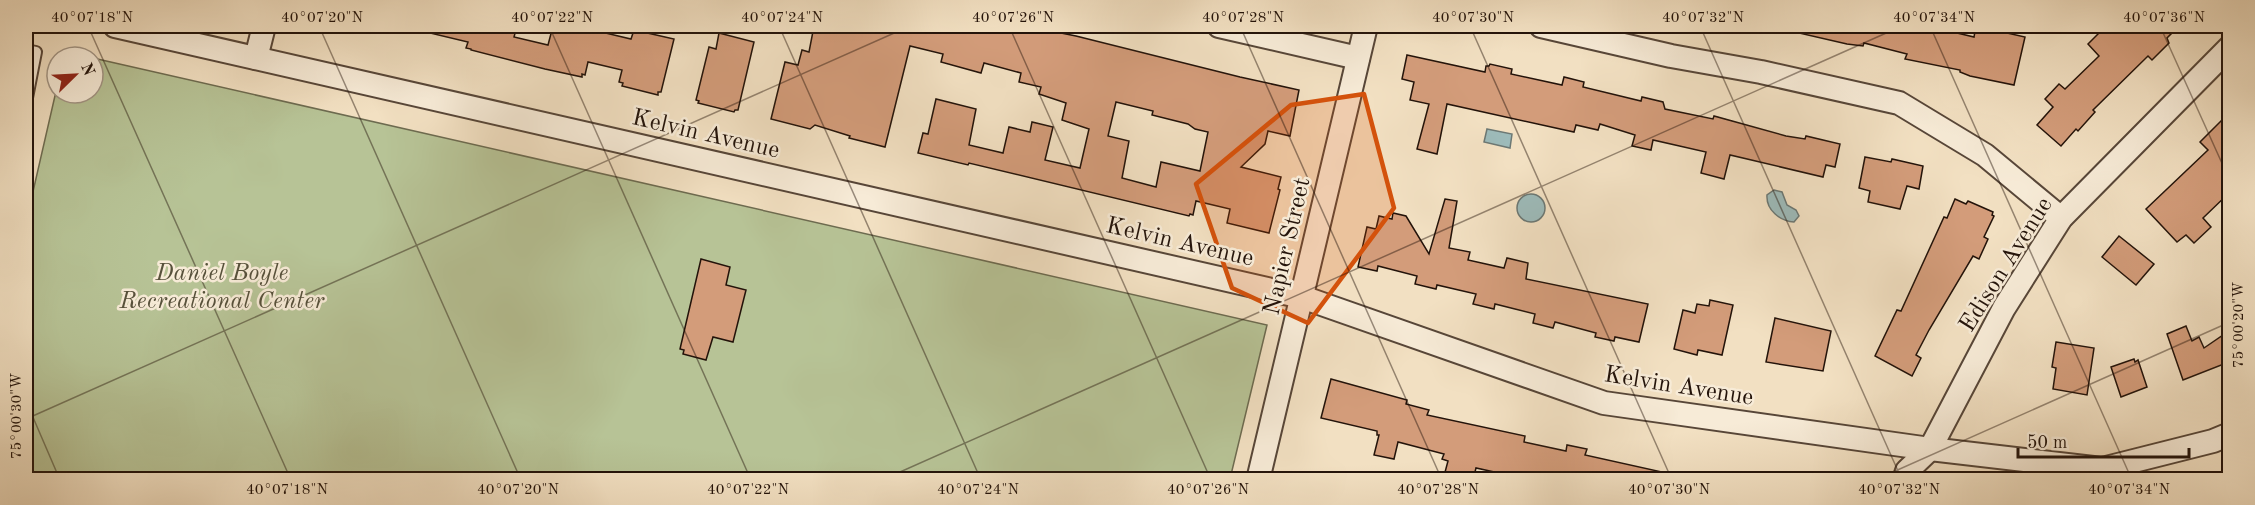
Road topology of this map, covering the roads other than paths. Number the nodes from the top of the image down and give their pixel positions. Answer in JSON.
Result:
{"nodes":[{"id":1,"x":115,"y":26,"type":"edge"},
{"id":2,"x":264,"y":26,"type":"edge"},
{"id":3,"x":1219,"y":26,"type":"edge"},
{"id":4,"x":1366,"y":26,"type":"edge"},
{"id":5,"x":1541,"y":26,"type":"edge"},
{"id":6,"x":2229,"y":46,"type":"edge"},
{"id":7,"x":26,"y":50,"type":"edge"},
{"id":8,"x":256,"y":58,"type":"junction"},
{"id":9,"x":1358,"y":58,"type":"junction"},
{"id":10,"x":26,"y":103,"type":"edge"},
{"id":11,"x":2061,"y":218,"type":"junction"},
{"id":12,"x":1302,"y":297,"type":"junction"},
{"id":13,"x":2229,"y":434,"type":"edge"},
{"id":14,"x":1930,"y":449,"type":"junction"},
{"id":15,"x":1258,"y":480,"type":"edge"},
{"id":16,"x":1904,"y":480,"type":"edge"}],
"edges":[{"from":1,"to":8,"type":"street","name":"Kelvin Avenue"},
{"from":2,"to":8,"type":"street"},
{"from":3,"to":9,"type":"street"},
{"from":4,"to":9,"type":"street","name":"Napier Street"},
{"from":5,"to":11,"type":"street"},
{"from":6,"to":11,"type":"street","name":"Edison Avenue"},
{"from":7,"to":10,"type":"lane"},
{"from":8,"to":12,"type":"street","name":"Kelvin Avenue"},
{"from":9,"to":12,"type":"street","name":"Napier Street"},
{"from":11,"to":14,"type":"street","name":"Edison Avenue"},
{"from":12,"to":14,"type":"street","name":"Kelvin Avenue"},
{"from":12,"to":15,"type":"street","name":"Napier Street"},
{"from":13,"to":14,"type":"street","name":"Kelvin Avenue"},
{"from":14,"to":16,"type":"street","name":"Edison Avenue"}]}
